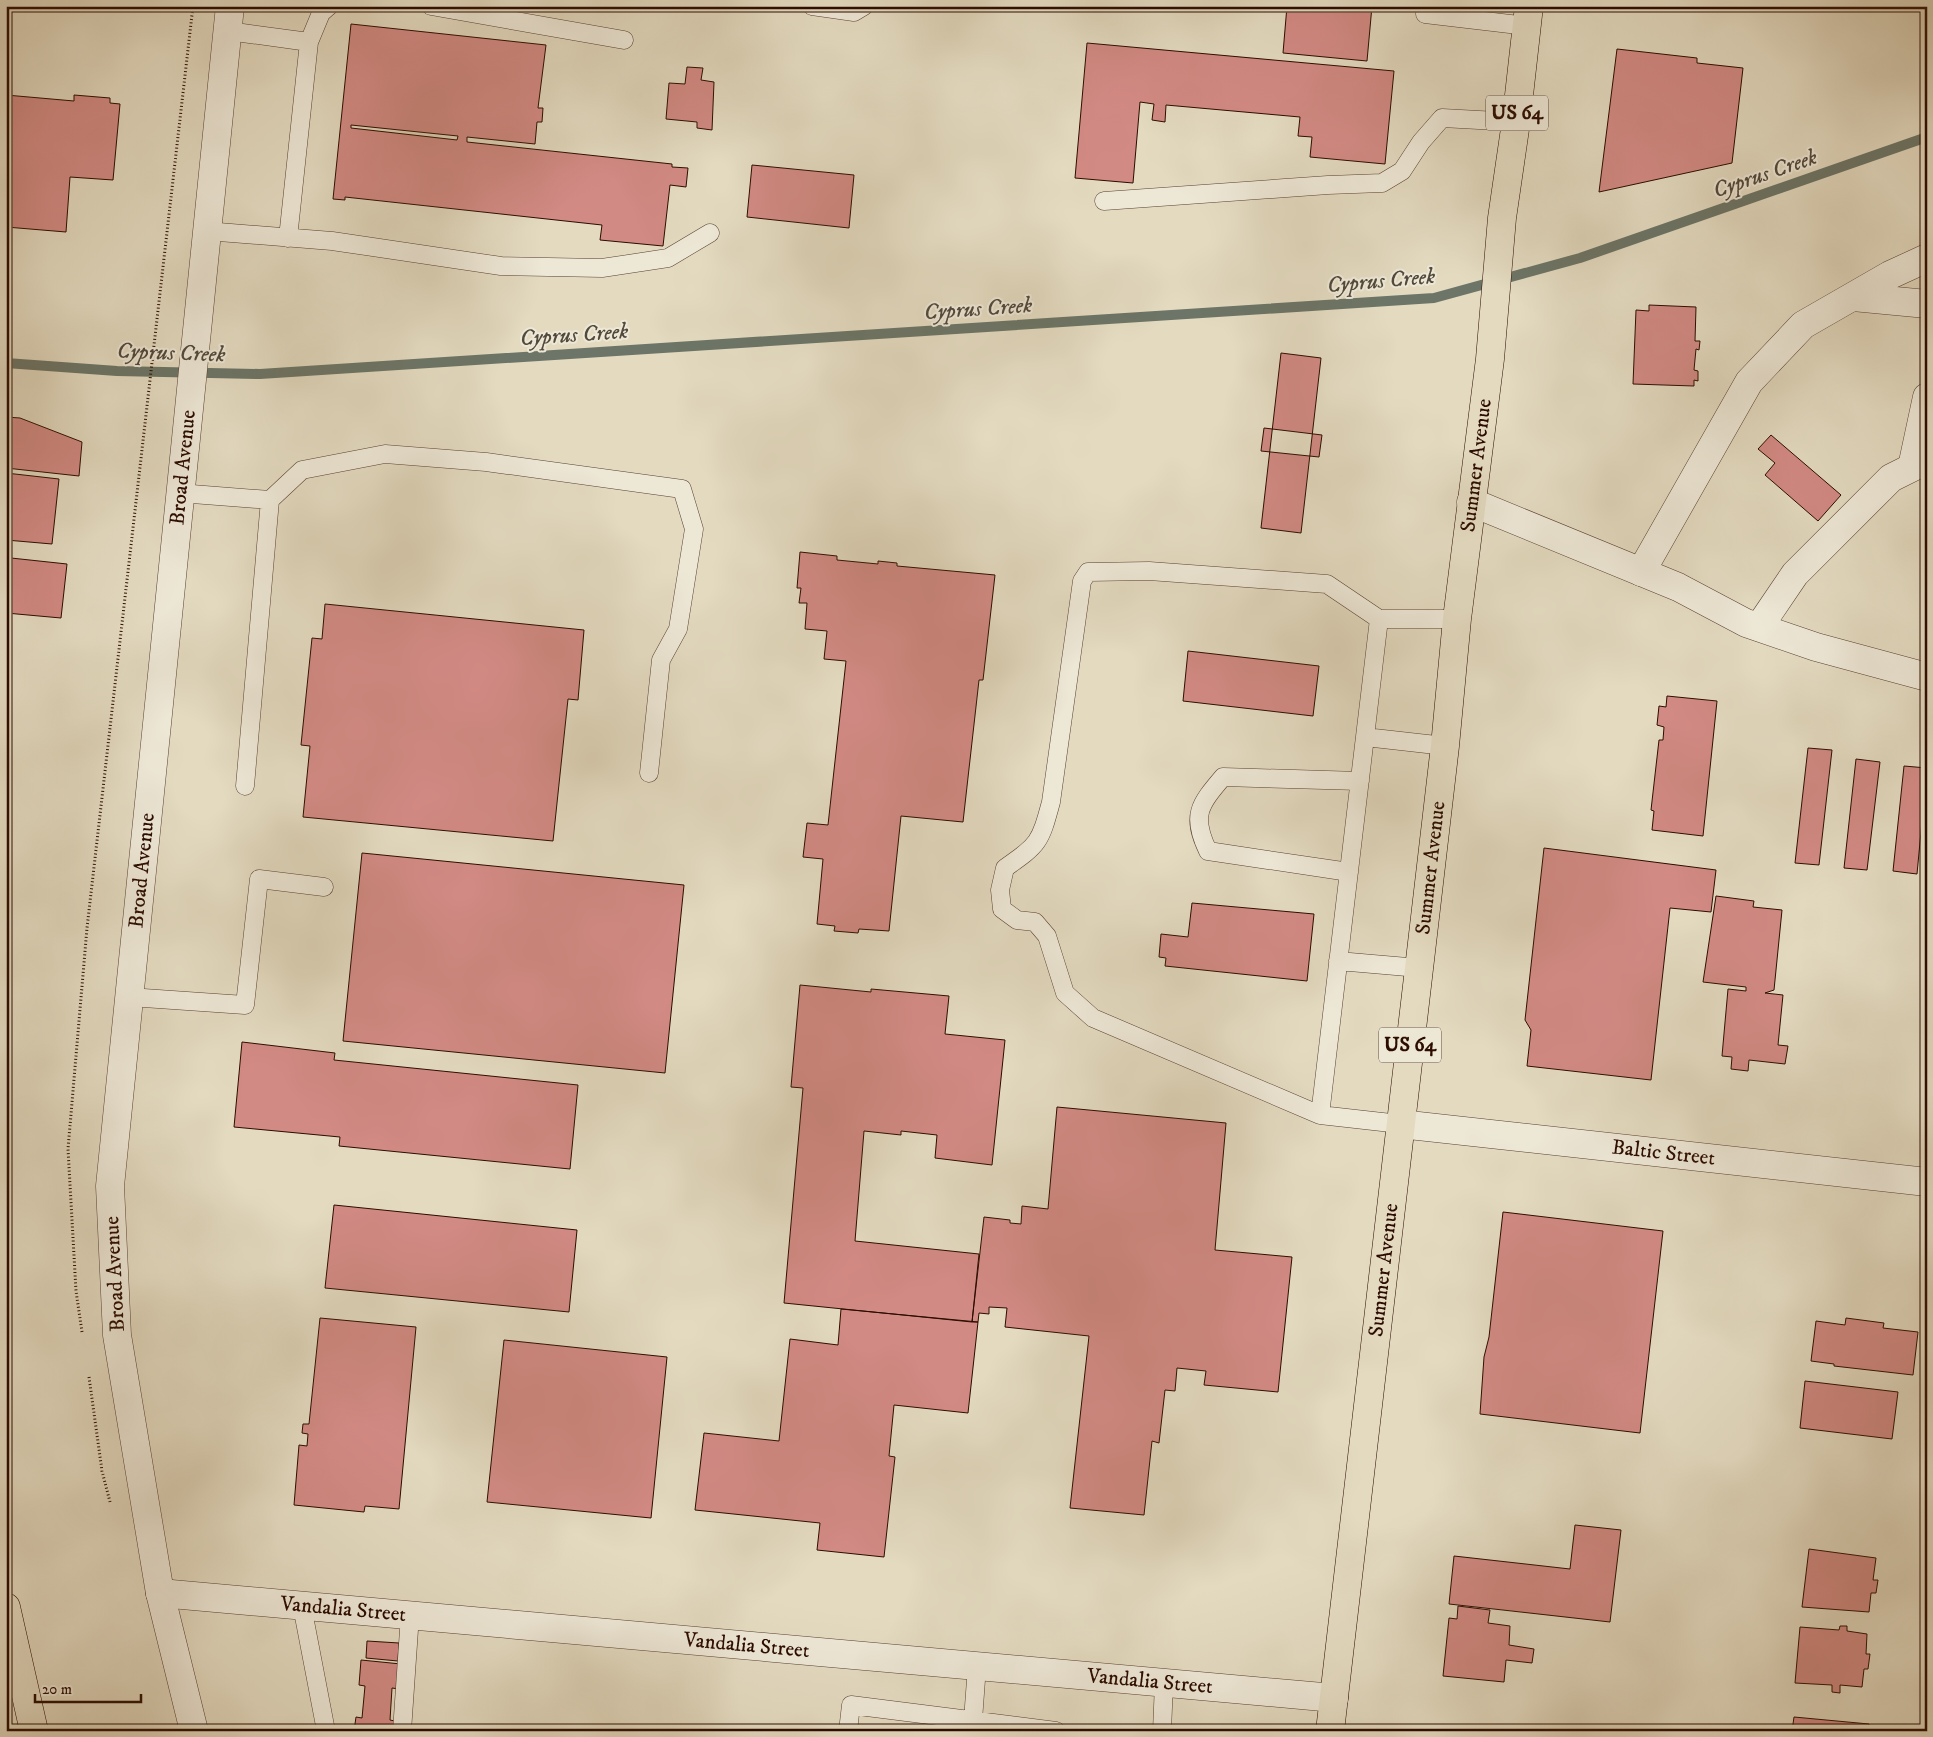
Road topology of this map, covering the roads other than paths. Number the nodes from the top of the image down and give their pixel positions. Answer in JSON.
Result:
{"nodes":[{"id":1,"x":329,"y":6,"type":"edge"},
{"id":2,"x":431,"y":6,"type":"edge"},
{"id":3,"x":812,"y":6,"type":"edge"},
{"id":4,"x":864,"y":6,"type":"edge"},
{"id":5,"x":1426,"y":6,"type":"edge"},
{"id":6,"x":511,"y":13,"type":"edge"},
{"id":7,"x":1528,"y":16,"type":"edge"},
{"id":8,"x":229,"y":19,"type":"edge"},
{"id":9,"x":624,"y":40,"type":"dead end"},
{"id":10,"x":309,"y":42,"type":"junction"},
{"id":11,"x":1516,"y":122,"type":"junction"},
{"id":12,"x":1104,"y":201,"type":"dead end"},
{"id":13,"x":206,"y":231,"type":"junction"},
{"id":14,"x":710,"y":233,"type":"dead end"},
{"id":15,"x":288,"y":238,"type":"junction"},
{"id":16,"x":1927,"y":258,"type":"edge"},
{"id":17,"x":1853,"y":297,"type":"junction"},
{"id":18,"x":1927,"y":304,"type":"edge"},
{"id":19,"x":1927,"y":397,"type":"edge"},
{"id":20,"x":1919,"y":463,"type":"edge"},
{"id":21,"x":179,"y":493,"type":"junction"},
{"id":22,"x":270,"y":500,"type":"junction"},
{"id":23,"x":1471,"y":502,"type":"junction"},
{"id":24,"x":1641,"y":572,"type":"junction"},
{"id":25,"x":1379,"y":619,"type":"junction"},
{"id":26,"x":1457,"y":619,"type":"junction"},
{"id":27,"x":1759,"y":627,"type":"junction"},
{"id":28,"x":1927,"y":677,"type":"edge"},
{"id":29,"x":1365,"y":737,"type":"junction"},
{"id":30,"x":1445,"y":746,"type":"junction"},
{"id":31,"x":648,"y":773,"type":"dead end"},
{"id":32,"x":1360,"y":781,"type":"junction"},
{"id":33,"x":245,"y":786,"type":"dead end"},
{"id":34,"x":1349,"y":872,"type":"junction"},
{"id":35,"x":324,"y":887,"type":"dead end"},
{"id":36,"x":1338,"y":961,"type":"junction"},
{"id":37,"x":1419,"y":968,"type":"junction"},
{"id":38,"x":129,"y":997,"type":"junction"},
{"id":39,"x":1320,"y":1115,"type":"junction"},
{"id":40,"x":1400,"y":1124,"type":"junction"},
{"id":41,"x":1927,"y":1182,"type":"edge"},
{"id":42,"x":160,"y":1593,"type":"junction"},
{"id":43,"x":302,"y":1606,"type":"junction"},
{"id":44,"x":6,"y":1607,"type":"edge"},
{"id":45,"x":410,"y":1615,"type":"junction"},
{"id":46,"x":977,"y":1666,"type":"junction"},
{"id":47,"x":1164,"y":1683,"type":"junction"},
{"id":48,"x":1334,"y":1698,"type":"junction"},
{"id":49,"x":973,"y":1720,"type":"junction"},
{"id":50,"x":34,"y":1731,"type":"edge"},
{"id":51,"x":194,"y":1731,"type":"edge"},
{"id":52,"x":326,"y":1731,"type":"edge"},
{"id":53,"x":402,"y":1731,"type":"edge"},
{"id":54,"x":848,"y":1731,"type":"edge"},
{"id":55,"x":1056,"y":1731,"type":"edge"},
{"id":56,"x":1162,"y":1731,"type":"edge"},
{"id":57,"x":1330,"y":1731,"type":"edge"}],
"edges":[{"from":1,"to":10,"type":"lane"},
{"from":2,"to":6,"type":"lane"},
{"from":3,"to":4,"type":"lane"},
{"from":5,"to":7,"type":"lane"},
{"from":6,"to":9,"type":"lane"},
{"from":7,"to":11,"type":"main road","name":"Summer Avenue","number":"US 64"},
{"from":8,"to":10,"type":"lane"},
{"from":8,"to":13,"type":"street","name":"Broad Avenue"},
{"from":10,"to":15,"type":"lane"},
{"from":11,"to":12,"type":"lane"},
{"from":11,"to":23,"type":"main road","name":"Summer Avenue","number":"US 64"},
{"from":13,"to":15,"type":"lane"},
{"from":13,"to":21,"type":"street","name":"Broad Avenue"},
{"from":14,"to":15,"type":"lane"},
{"from":16,"to":17,"type":"street"},
{"from":17,"to":18,"type":"street"},
{"from":17,"to":24,"type":"street"},
{"from":19,"to":20,"type":"street"},
{"from":20,"to":27,"type":"street"},
{"from":21,"to":22,"type":"lane"},
{"from":21,"to":38,"type":"street","name":"Broad Avenue"},
{"from":22,"to":31,"type":"lane"},
{"from":22,"to":33,"type":"lane"},
{"from":23,"to":24,"type":"street"},
{"from":23,"to":26,"type":"main road","name":"Summer Avenue","number":"US 64"},
{"from":24,"to":27,"type":"street"},
{"from":25,"to":26,"type":"lane"},
{"from":25,"to":29,"type":"lane"},
{"from":25,"to":39,"type":"lane"},
{"from":26,"to":30,"type":"main road","name":"Summer Avenue","number":"US 64"},
{"from":27,"to":28,"type":"street"},
{"from":29,"to":30,"type":"lane"},
{"from":29,"to":32,"type":"lane"},
{"from":30,"to":37,"type":"main road","name":"Summer Avenue","number":"US 64"},
{"from":32,"to":34,"type":"lane"},
{"from":32,"to":34,"type":"lane"},
{"from":34,"to":36,"type":"lane"},
{"from":35,"to":38,"type":"lane"},
{"from":36,"to":37,"type":"lane"},
{"from":36,"to":39,"type":"lane"},
{"from":37,"to":40,"type":"main road","name":"Summer Avenue","number":"US 64"},
{"from":38,"to":42,"type":"street","name":"Broad Avenue"},
{"from":39,"to":40,"type":"lane"},
{"from":40,"to":41,"type":"street","name":"Baltic Street"},
{"from":40,"to":48,"type":"main road","name":"Summer Avenue","number":"US 64"},
{"from":42,"to":43,"type":"street","name":"Vandalia Street"},
{"from":42,"to":51,"type":"street","name":"Broad Avenue"},
{"from":43,"to":45,"type":"street","name":"Vandalia Street"},
{"from":43,"to":52,"type":"lane"},
{"from":44,"to":50,"type":"main road"},
{"from":45,"to":46,"type":"street","name":"Vandalia Street"},
{"from":45,"to":53,"type":"lane"},
{"from":46,"to":47,"type":"street","name":"Vandalia Street"},
{"from":46,"to":49,"type":"lane"},
{"from":47,"to":48,"type":"street","name":"Vandalia Street"},
{"from":47,"to":56,"type":"lane"},
{"from":48,"to":57,"type":"main road","name":"Summer Avenue","number":"US 64"},
{"from":49,"to":54,"type":"lane"},
{"from":49,"to":55,"type":"lane"}]}
